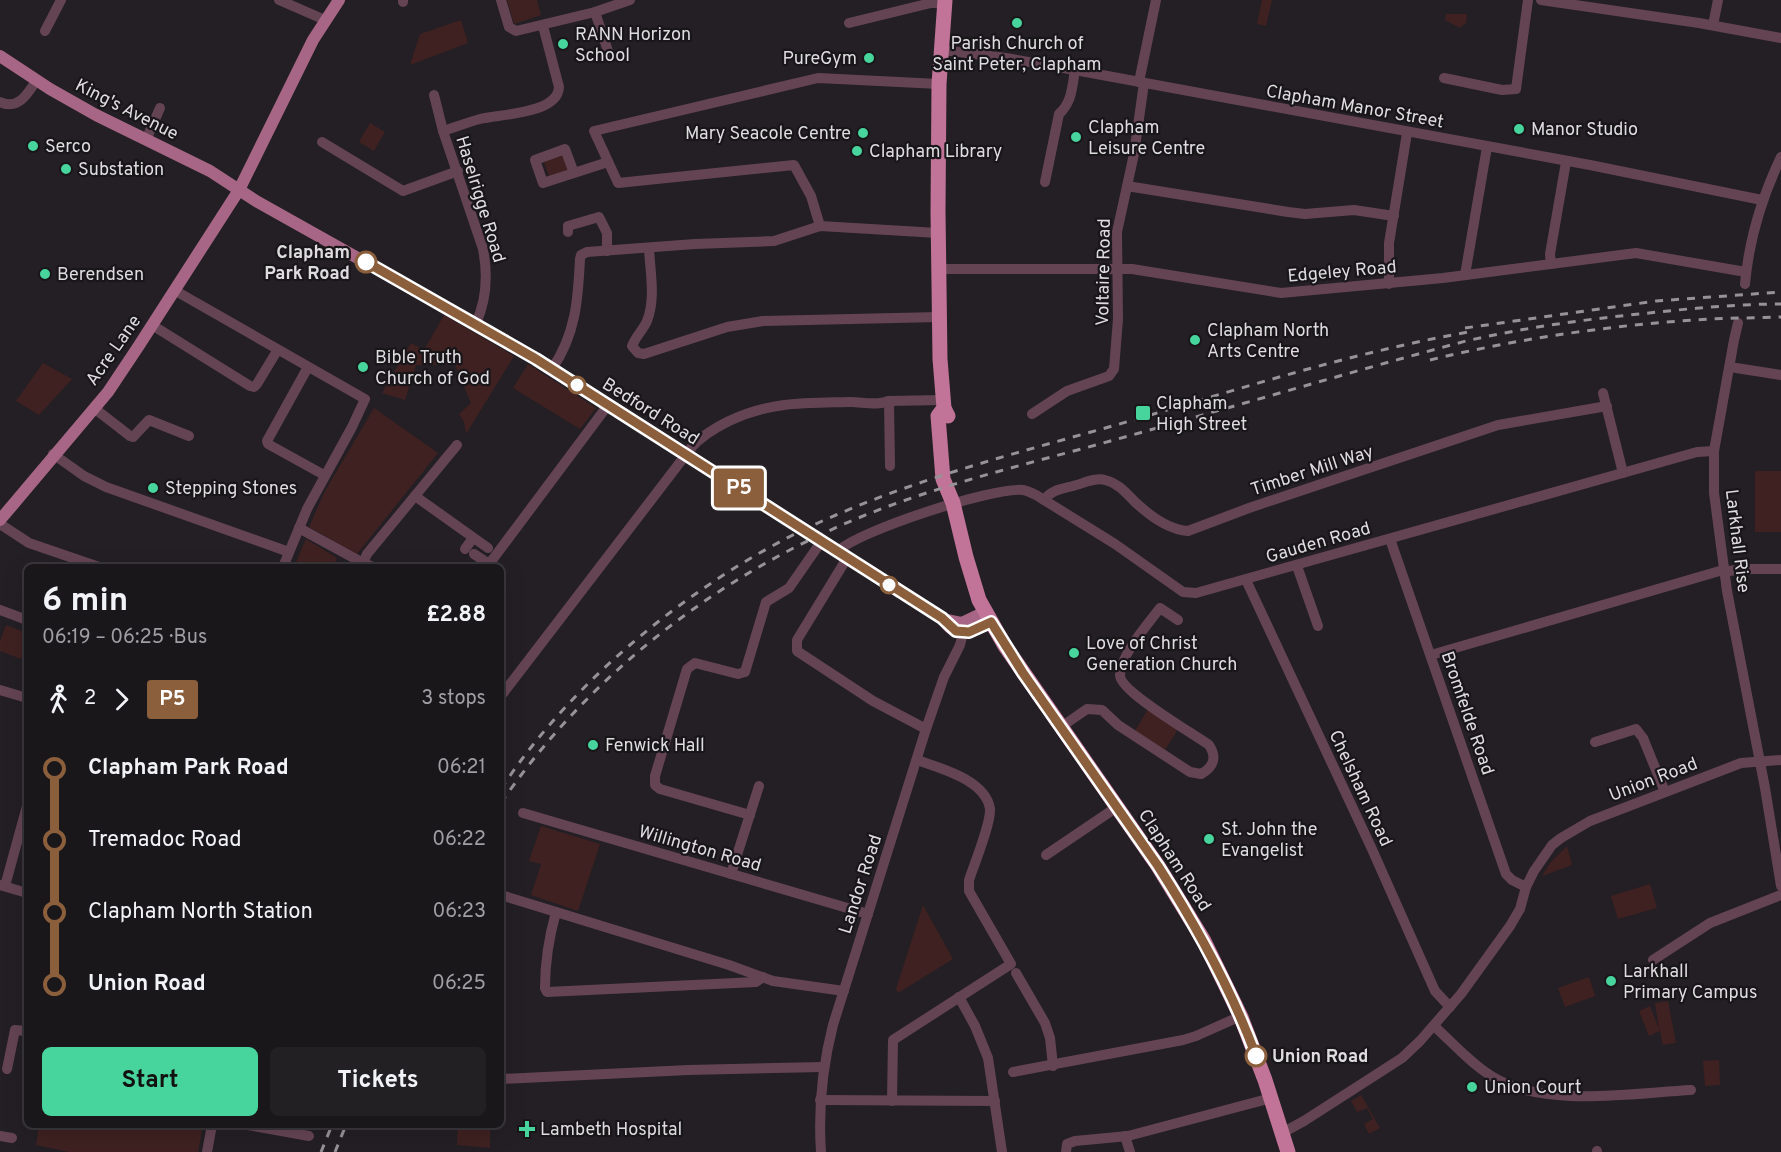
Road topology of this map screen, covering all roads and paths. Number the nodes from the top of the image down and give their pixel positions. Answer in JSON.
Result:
{"nodes":[{"id":1,"x":61,"y":0,"type":"edge"},
{"id":2,"x":279,"y":0,"type":"edge"},
{"id":3,"x":339,"y":0,"type":"edge"},
{"id":4,"x":501,"y":0,"type":"edge"},
{"id":5,"x":630,"y":0,"type":"edge"},
{"id":6,"x":1156,"y":0,"type":"edge"},
{"id":7,"x":1528,"y":0,"type":"edge"},
{"id":8,"x":1541,"y":0,"type":"edge"},
{"id":9,"x":1718,"y":0,"type":"edge"},
{"id":10,"x":945,"y":1,"type":"edge"},
{"id":11,"x":1584,"y":3,"type":"edge"},
{"id":12,"x":595,"y":12,"type":"junction"},
{"id":13,"x":325,"y":20,"type":"junction"},
{"id":14,"x":849,"y":22,"type":"dead end"},
{"id":15,"x":1713,"y":25,"type":"junction"},
{"id":16,"x":543,"y":26,"type":"junction"},
{"id":17,"x":45,"y":31,"type":"dead end"},
{"id":18,"x":1781,"y":38,"type":"edge"},
{"id":19,"x":942,"y":50,"type":"junction"},
{"id":20,"x":0,"y":56,"type":"edge"},
{"id":21,"x":610,"y":57,"type":"dead end"},
{"id":22,"x":1075,"y":70,"type":"junction"},
{"id":23,"x":1444,"y":78,"type":"dead end"},
{"id":24,"x":36,"y":81,"type":"junction"},
{"id":25,"x":1142,"y":83,"type":"junction"},
{"id":26,"x":939,"y":84,"type":"junction"},
{"id":27,"x":434,"y":95,"type":"dead end"},
{"id":28,"x":0,"y":102,"type":"edge"},
{"id":29,"x":160,"y":108,"type":"dead end"},
{"id":30,"x":443,"y":131,"type":"junction"},
{"id":31,"x":1407,"y":133,"type":"junction"},
{"id":32,"x":146,"y":140,"type":"junction"},
{"id":33,"x":322,"y":142,"type":"dead end"},
{"id":34,"x":1487,"y":147,"type":"junction"},
{"id":35,"x":1781,"y":157,"type":"edge"},
{"id":36,"x":608,"y":162,"type":"junction"},
{"id":37,"x":1566,"y":162,"type":"junction"},
{"id":38,"x":458,"y":171,"type":"junction"},
{"id":39,"x":1778,"y":172,"type":"edge"},
{"id":40,"x":574,"y":173,"type":"dead end"},
{"id":41,"x":1045,"y":182,"type":"dead end"},
{"id":42,"x":1127,"y":186,"type":"junction"},
{"id":43,"x":239,"y":190,"type":"junction"},
{"id":44,"x":1762,"y":200,"type":"junction"},
{"id":45,"x":1394,"y":216,"type":"junction"},
{"id":46,"x":820,"y":226,"type":"junction"},
{"id":47,"x":568,"y":232,"type":"dead end"},
{"id":48,"x":938,"y":233,"type":"junction"},
{"id":49,"x":649,"y":248,"type":"junction"},
{"id":50,"x":607,"y":251,"type":"junction"},
{"id":51,"x":1551,"y":264,"type":"junction"},
{"id":52,"x":1118,"y":268,"type":"junction"},
{"id":53,"x":939,"y":269,"type":"junction"},
{"id":54,"x":1746,"y":272,"type":"junction"},
{"id":55,"x":1465,"y":275,"type":"junction"},
{"id":56,"x":1389,"y":284,"type":"junction"},
{"id":57,"x":1745,"y":284,"type":"dead end"},
{"id":58,"x":174,"y":290,"type":"junction"},
{"id":59,"x":939,"y":317,"type":"junction"},
{"id":60,"x":476,"y":323,"type":"junction"},
{"id":61,"x":1738,"y":323,"type":"dead end"},
{"id":62,"x":152,"y":325,"type":"junction"},
{"id":63,"x":277,"y":351,"type":"junction"},
{"id":64,"x":308,"y":367,"type":"junction"},
{"id":65,"x":1730,"y":367,"type":"junction"},
{"id":66,"x":552,"y":369,"type":"junction"},
{"id":67,"x":1781,"y":375,"type":"edge"},
{"id":68,"x":1603,"y":393,"type":"dead end"},
{"id":69,"x":889,"y":401,"type":"junction"},
{"id":70,"x":944,"y":404,"type":"junction"},
{"id":71,"x":1607,"y":406,"type":"junction"},
{"id":72,"x":94,"y":408,"type":"junction"},
{"id":73,"x":601,"y":414,"type":"junction"},
{"id":74,"x":1032,"y":414,"type":"dead end"},
{"id":75,"x":189,"y":436,"type":"dead end"},
{"id":76,"x":457,"y":445,"type":"dead end"},
{"id":77,"x":1714,"y":451,"type":"junction"},
{"id":78,"x":53,"y":454,"type":"junction"},
{"id":79,"x":687,"y":455,"type":"junction"},
{"id":80,"x":891,"y":466,"type":"dead end"},
{"id":81,"x":1623,"y":473,"type":"junction"},
{"id":82,"x":324,"y":475,"type":"junction"},
{"id":83,"x":416,"y":496,"type":"junction"},
{"id":84,"x":1044,"y":500,"type":"junction"},
{"id":85,"x":953,"y":504,"type":"junction"},
{"id":86,"x":0,"y":520,"type":"edge"},
{"id":87,"x":0,"y":524,"type":"edge"},
{"id":88,"x":298,"y":528,"type":"junction"},
{"id":89,"x":473,"y":538,"type":"junction"},
{"id":90,"x":1390,"y":539,"type":"junction"},
{"id":91,"x":820,"y":542,"type":"junction"},
{"id":92,"x":488,"y":548,"type":"dead end"},
{"id":93,"x":289,"y":552,"type":"junction"},
{"id":94,"x":842,"y":555,"type":"junction"},
{"id":95,"x":90,"y":564,"type":"edge"},
{"id":96,"x":284,"y":564,"type":"edge"},
{"id":97,"x":366,"y":564,"type":"edge"},
{"id":98,"x":368,"y":564,"type":"edge"},
{"id":99,"x":485,"y":564,"type":"edge"},
{"id":100,"x":489,"y":564,"type":"edge"},
{"id":101,"x":1297,"y":566,"type":"junction"},
{"id":102,"x":1781,"y":569,"type":"edge"},
{"id":103,"x":1723,"y":570,"type":"junction"},
{"id":104,"x":1246,"y":580,"type":"junction"},
{"id":105,"x":0,"y":610,"type":"edge"},
{"id":106,"x":988,"y":617,"type":"junction"},
{"id":107,"x":24,"y":619,"type":"edge"},
{"id":108,"x":943,"y":619,"type":"junction"},
{"id":109,"x":1178,"y":620,"type":"dead end"},
{"id":110,"x":1318,"y":626,"type":"dead end"},
{"id":111,"x":963,"y":633,"type":"junction"},
{"id":112,"x":1431,"y":655,"type":"junction"},
{"id":113,"x":0,"y":690,"type":"edge"},
{"id":114,"x":504,"y":692,"type":"edge"},
{"id":115,"x":24,"y":697,"type":"edge"},
{"id":116,"x":1061,"y":727,"type":"junction"},
{"id":117,"x":926,"y":729,"type":"junction"},
{"id":118,"x":1595,"y":742,"type":"dead end"},
{"id":119,"x":917,"y":760,"type":"junction"},
{"id":120,"x":1781,"y":760,"type":"edge"},
{"id":121,"x":1759,"y":762,"type":"junction"},
{"id":122,"x":759,"y":786,"type":"dead end"},
{"id":123,"x":1665,"y":792,"type":"junction"},
{"id":124,"x":1117,"y":807,"type":"junction"},
{"id":125,"x":523,"y":813,"type":"dead end"},
{"id":126,"x":750,"y":815,"type":"junction"},
{"id":127,"x":24,"y":816,"type":"edge"},
{"id":128,"x":1046,"y":855,"type":"dead end"},
{"id":129,"x":731,"y":874,"type":"junction"},
{"id":130,"x":3,"y":885,"type":"edge"},
{"id":131,"x":1781,"y":886,"type":"edge"},
{"id":132,"x":1526,"y":887,"type":"junction"},
{"id":133,"x":24,"y":892,"type":"edge"},
{"id":134,"x":1781,"y":895,"type":"edge"},
{"id":135,"x":504,"y":896,"type":"edge"},
{"id":136,"x":556,"y":912,"type":"junction"},
{"id":137,"x":868,"y":914,"type":"junction"},
{"id":138,"x":1653,"y":960,"type":"dead end"},
{"id":139,"x":729,"y":964,"type":"junction"},
{"id":140,"x":1014,"y":968,"type":"junction"},
{"id":141,"x":763,"y":977,"type":"junction"},
{"id":142,"x":724,"y":984,"type":"junction"},
{"id":143,"x":844,"y":991,"type":"junction"},
{"id":144,"x":959,"y":997,"type":"junction"},
{"id":145,"x":1450,"y":1007,"type":"junction"},
{"id":146,"x":1241,"y":1016,"type":"junction"},
{"id":147,"x":1434,"y":1026,"type":"junction"},
{"id":148,"x":24,"y":1030,"type":"edge"},
{"id":149,"x":823,"y":1066,"type":"junction"},
{"id":150,"x":1053,"y":1066,"type":"junction"},
{"id":151,"x":7,"y":1069,"type":"dead end"},
{"id":152,"x":1013,"y":1072,"type":"dead end"},
{"id":153,"x":504,"y":1079,"type":"edge"},
{"id":154,"x":1691,"y":1090,"type":"dead end"},
{"id":155,"x":1271,"y":1098,"type":"junction"},
{"id":156,"x":819,"y":1100,"type":"junction"},
{"id":157,"x":892,"y":1101,"type":"junction"},
{"id":158,"x":995,"y":1101,"type":"junction"},
{"id":159,"x":211,"y":1128,"type":"edge"},
{"id":160,"x":265,"y":1128,"type":"edge"},
{"id":161,"x":1282,"y":1133,"type":"junction"},
{"id":162,"x":0,"y":1136,"type":"edge"},
{"id":163,"x":309,"y":1136,"type":"dead end"},
{"id":164,"x":1125,"y":1136,"type":"junction"},
{"id":165,"x":12,"y":1138,"type":"dead end"},
{"id":166,"x":1066,"y":1150,"type":"edge"},
{"id":167,"x":207,"y":1152,"type":"edge"},
{"id":168,"x":821,"y":1152,"type":"edge"},
{"id":169,"x":1002,"y":1152,"type":"edge"},
{"id":170,"x":1130,"y":1152,"type":"edge"},
{"id":171,"x":1288,"y":1152,"type":"edge"}],
"edges":[{"from":1,"to":17,"type":"street"},
{"from":2,"to":13,"type":"street"},
{"from":3,"to":13,"type":"main road"},
{"from":4,"to":16,"type":"street"},
{"from":5,"to":12,"type":"street"},
{"from":6,"to":25,"type":"street","name":"Voltaire Road"},
{"from":7,"to":23,"type":"street"},
{"from":8,"to":11,"type":"street"},
{"from":9,"to":15,"type":"street"},
{"from":10,"to":14,"type":"street"},
{"from":10,"to":19,"type":"highway"},
{"from":11,"to":15,"type":"street"},
{"from":12,"to":16,"type":"street"},
{"from":12,"to":21,"type":"street"},
{"from":13,"to":43,"type":"main road"},
{"from":15,"to":18,"type":"street"},
{"from":16,"to":30,"type":"street","name":"Haselrigge Road"},
{"from":19,"to":22,"type":"street","name":"Clapham Manor Street"},
{"from":19,"to":26,"type":"highway"},
{"from":20,"to":24,"type":"main road","name":"King's Avenue"},
{"from":22,"to":25,"type":"street","name":"Clapham Manor Street"},
{"from":22,"to":41,"type":"street"},
{"from":24,"to":28,"type":"street"},
{"from":24,"to":32,"type":"main road","name":"King's Avenue"},
{"from":25,"to":31,"type":"street","name":"Clapham Manor Street"},
{"from":25,"to":42,"type":"street","name":"Voltaire Road"},
{"from":26,"to":36,"type":"street"},
{"from":26,"to":48,"type":"highway"},
{"from":27,"to":30,"type":"street"},
{"from":29,"to":32,"type":"street"},
{"from":30,"to":38,"type":"street","name":"Haselrigge Road"},
{"from":31,"to":34,"type":"street","name":"Clapham Manor Street"},
{"from":31,"to":45,"type":"street"},
{"from":32,"to":43,"type":"main road","name":"King's Avenue"},
{"from":33,"to":38,"type":"street"},
{"from":34,"to":37,"type":"street","name":"Clapham Manor Street"},
{"from":34,"to":55,"type":"street"},
{"from":35,"to":39,"type":"street"},
{"from":36,"to":40,"type":"street"},
{"from":36,"to":46,"type":"street"},
{"from":37,"to":44,"type":"street","name":"Clapham Manor Street"},
{"from":37,"to":51,"type":"street"},
{"from":38,"to":60,"type":"street","name":"Haselrigge Road"},
{"from":39,"to":44,"type":"street"},
{"from":42,"to":45,"type":"street"},
{"from":42,"to":52,"type":"street","name":"Voltaire Road"},
{"from":43,"to":58,"type":"main road","name":"Acre Lane"},
{"from":43,"to":60,"type":"main road","name":"Bedford Road"},
{"from":44,"to":54,"type":"street"},
{"from":45,"to":56,"type":"street"},
{"from":46,"to":48,"type":"street"},
{"from":46,"to":49,"type":"street"},
{"from":47,"to":50,"type":"street"},
{"from":48,"to":53,"type":"highway"},
{"from":49,"to":50,"type":"street"},
{"from":49,"to":59,"type":"street"},
{"from":50,"to":66,"type":"street"},
{"from":51,"to":54,"type":"street","name":"Edgeley Road"},
{"from":51,"to":55,"type":"street","name":"Edgeley Road"},
{"from":52,"to":53,"type":"street","name":"Edgeley Road"},
{"from":52,"to":56,"type":"street","name":"Edgeley Road"},
{"from":52,"to":74,"type":"street","name":"Voltaire Road"},
{"from":53,"to":59,"type":"highway"},
{"from":54,"to":57,"type":"street"},
{"from":55,"to":56,"type":"street","name":"Edgeley Road"},
{"from":58,"to":62,"type":"main road","name":"Acre Lane"},
{"from":58,"to":63,"type":"street"},
{"from":59,"to":70,"type":"highway"},
{"from":60,"to":66,"type":"main road","name":"Bedford Road"},
{"from":61,"to":65,"type":"street","name":"Larkhall Rise"},
{"from":62,"to":63,"type":"street"},
{"from":62,"to":72,"type":"main road","name":"Acre Lane"},
{"from":63,"to":64,"type":"street"},
{"from":64,"to":82,"type":"street"},
{"from":64,"to":82,"type":"street"},
{"from":65,"to":67,"type":"street"},
{"from":65,"to":77,"type":"street","name":"Larkhall Rise"},
{"from":66,"to":73,"type":"main road","name":"Bedford Road"},
{"from":68,"to":71,"type":"street"},
{"from":69,"to":70,"type":"street"},
{"from":69,"to":79,"type":"street"},
{"from":69,"to":80,"type":"street"},
{"from":70,"to":85,"type":"highway"},
{"from":71,"to":81,"type":"street"},
{"from":71,"to":84,"type":"street","name":"Timber Mill Way"},
{"from":72,"to":75,"type":"street"},
{"from":72,"to":78,"type":"main road","name":"Acre Lane"},
{"from":73,"to":79,"type":"main road","name":"Bedford Road"},
{"from":73,"to":100,"type":"street"},
{"from":76,"to":83,"type":"street"},
{"from":77,"to":81,"type":"street","name":"Gauden Road"},
{"from":77,"to":103,"type":"street","name":"Larkhall Rise"},
{"from":78,"to":86,"type":"main road","name":"Acre Lane"},
{"from":78,"to":93,"type":"street"},
{"from":79,"to":91,"type":"main road","name":"Bedford Road"},
{"from":79,"to":114,"type":"street"},
{"from":81,"to":90,"type":"street","name":"Gauden Road"},
{"from":82,"to":88,"type":"street"},
{"from":83,"to":89,"type":"street"},
{"from":83,"to":98,"type":"street"},
{"from":84,"to":85,"type":"street","name":"Gauden Road"},
{"from":84,"to":104,"type":"street","name":"Gauden Road"},
{"from":85,"to":94,"type":"street","name":"Gauden Road"},
{"from":85,"to":106,"type":"highway"},
{"from":87,"to":95,"type":"street"},
{"from":88,"to":93,"type":"street"},
{"from":88,"to":97,"type":"street"},
{"from":89,"to":92,"type":"street"},
{"from":89,"to":99,"type":"street"},
{"from":90,"to":101,"type":"street","name":"Gauden Road"},
{"from":90,"to":112,"type":"street","name":"Bromfelde Road"},
{"from":91,"to":94,"type":"main road","name":"Bedford Road"},
{"from":91,"to":126,"type":"street"},
{"from":93,"to":96,"type":"street"},
{"from":94,"to":108,"type":"main road","name":"Bedford Road"},
{"from":94,"to":117,"type":"street"},
{"from":101,"to":104,"type":"street","name":"Gauden Road"},
{"from":101,"to":110,"type":"street"},
{"from":102,"to":103,"type":"street"},
{"from":103,"to":112,"type":"street"},
{"from":103,"to":121,"type":"street","name":"Larkhall Rise"},
{"from":104,"to":145,"type":"street","name":"Chelsham Road"},
{"from":105,"to":107,"type":"street"},
{"from":106,"to":108,"type":"main road"},
{"from":106,"to":111,"type":"main road"},
{"from":106,"to":116,"type":"highway","name":"Clapham Road"},
{"from":108,"to":111,"type":"main road","name":"Bedford Road"},
{"from":109,"to":116,"type":"street"},
{"from":111,"to":117,"type":"street","name":"Landor Road"},
{"from":112,"to":132,"type":"street","name":"Bromfelde Road"},
{"from":113,"to":115,"type":"street"},
{"from":116,"to":124,"type":"highway","name":"Clapham Road"},
{"from":117,"to":119,"type":"street","name":"Landor Road"},
{"from":118,"to":123,"type":"street"},
{"from":119,"to":137,"type":"street","name":"Landor Road"},
{"from":119,"to":140,"type":"street"},
{"from":120,"to":121,"type":"street","name":"Union Road"},
{"from":121,"to":123,"type":"street","name":"Union Road"},
{"from":121,"to":131,"type":"street","name":"Larkhall Rise"},
{"from":122,"to":126,"type":"street"},
{"from":123,"to":132,"type":"street","name":"Union Road"},
{"from":124,"to":128,"type":"street"},
{"from":124,"to":146,"type":"highway","name":"Clapham Road"},
{"from":125,"to":129,"type":"street","name":"Willington Road"},
{"from":126,"to":129,"type":"street"},
{"from":127,"to":130,"type":"street"},
{"from":129,"to":137,"type":"street","name":"Willington Road"},
{"from":130,"to":133,"type":"street"},
{"from":132,"to":145,"type":"street","name":"Union Road"},
{"from":134,"to":138,"type":"street"},
{"from":135,"to":136,"type":"street"},
{"from":136,"to":139,"type":"street"},
{"from":136,"to":142,"type":"street"},
{"from":137,"to":143,"type":"street","name":"Landor Road"},
{"from":139,"to":141,"type":"street"},
{"from":139,"to":142,"type":"street"},
{"from":140,"to":144,"type":"street"},
{"from":140,"to":150,"type":"street"},
{"from":141,"to":142,"type":"street"},
{"from":141,"to":143,"type":"street"},
{"from":143,"to":149,"type":"street","name":"Landor Road"},
{"from":144,"to":157,"type":"street"},
{"from":144,"to":158,"type":"street"},
{"from":145,"to":147,"type":"street","name":"Union Road"},
{"from":146,"to":150,"type":"street"},
{"from":146,"to":155,"type":"highway","name":"Clapham Road"},
{"from":147,"to":154,"type":"street"},
{"from":147,"to":161,"type":"street","name":"Union Road"},
{"from":148,"to":151,"type":"street"},
{"from":149,"to":153,"type":"street"},
{"from":149,"to":156,"type":"street","name":"Landor Road"},
{"from":150,"to":152,"type":"street"},
{"from":155,"to":161,"type":"highway","name":"Clapham Road"},
{"from":155,"to":164,"type":"street"},
{"from":156,"to":157,"type":"street"},
{"from":156,"to":168,"type":"street","name":"Landor Road"},
{"from":157,"to":158,"type":"street"},
{"from":158,"to":169,"type":"street"},
{"from":159,"to":167,"type":"street"},
{"from":160,"to":163,"type":"street"},
{"from":161,"to":171,"type":"highway","name":"Clapham Road"},
{"from":162,"to":165,"type":"street"},
{"from":164,"to":166,"type":"street"},
{"from":164,"to":170,"type":"street"}]}
